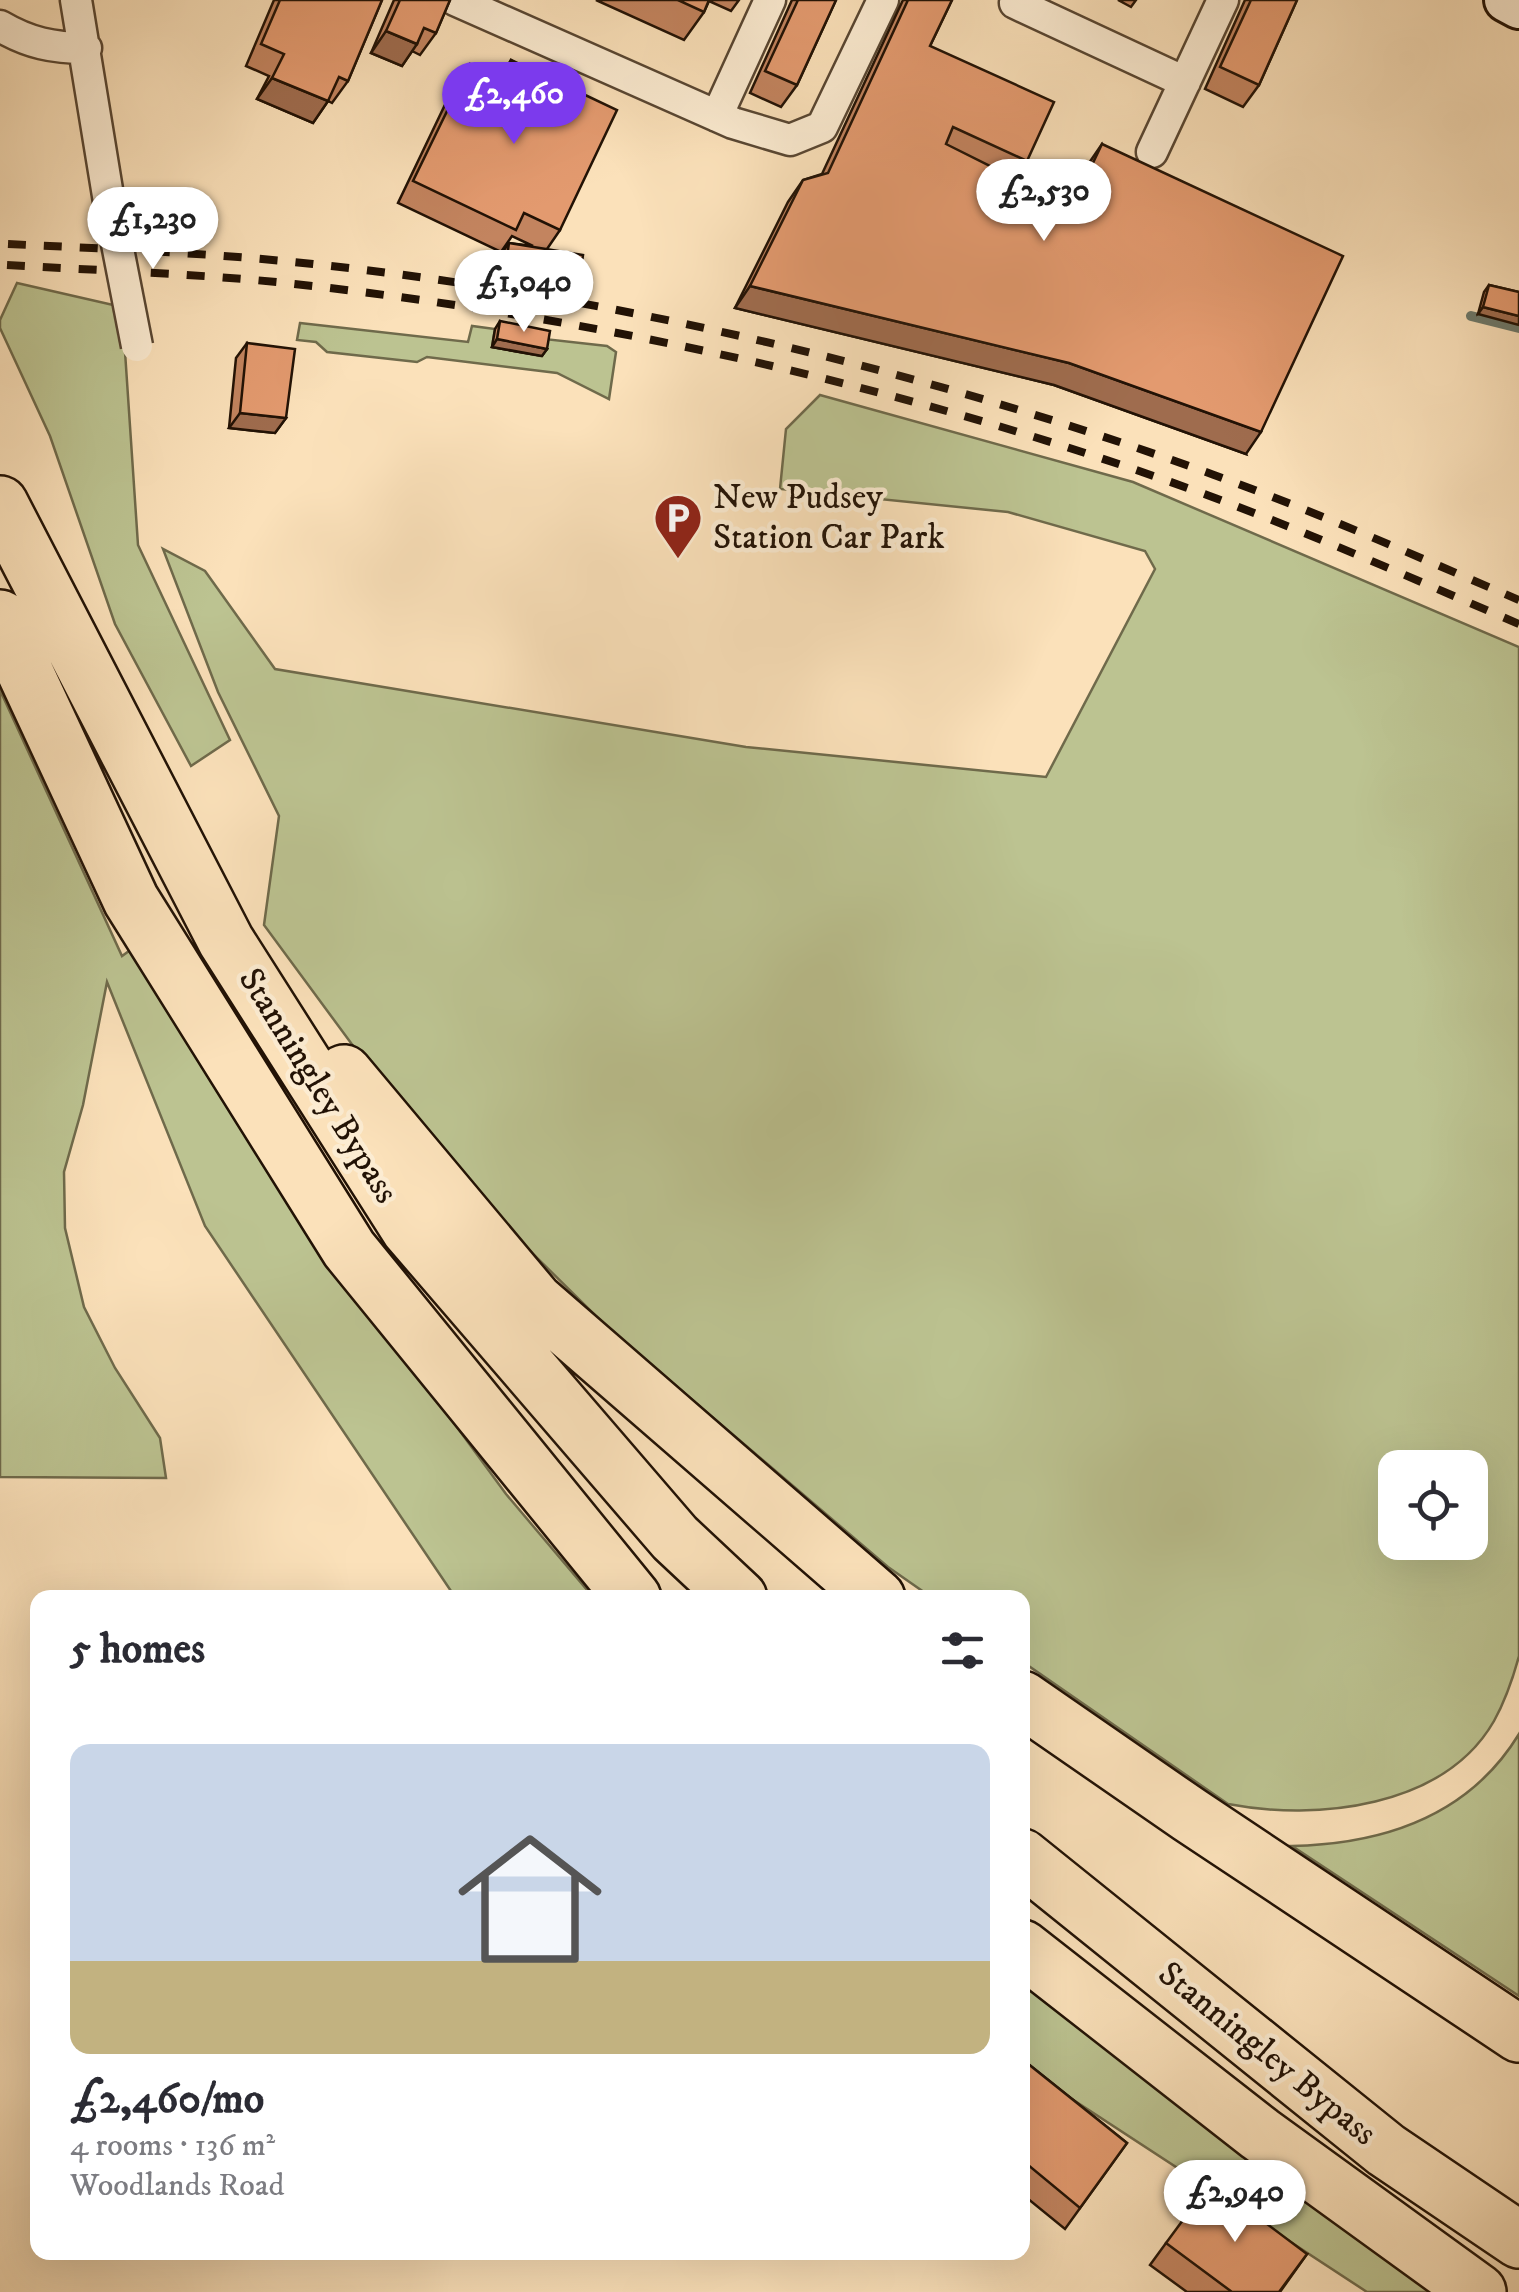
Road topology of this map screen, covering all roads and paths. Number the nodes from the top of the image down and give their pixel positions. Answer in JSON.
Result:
{"nodes":[{"id":1,"x":76,"y":0,"type":"edge"},
{"id":2,"x":455,"y":0,"type":"edge"},
{"id":3,"x":770,"y":0,"type":"edge"},
{"id":4,"x":883,"y":0,"type":"edge"},
{"id":5,"x":1223,"y":0,"type":"edge"},
{"id":6,"x":1506,"y":0,"type":"edge"},
{"id":7,"x":1015,"y":3,"type":"dead end"},
{"id":8,"x":1519,"y":8,"type":"edge"},
{"id":9,"x":0,"y":26,"type":"edge"},
{"id":10,"x":86,"y":48,"type":"junction"},
{"id":11,"x":1185,"y":82,"type":"junction"},
{"id":12,"x":717,"y":116,"type":"junction"},
{"id":13,"x":1152,"y":152,"type":"dead end"},
{"id":14,"x":137,"y":346,"type":"dead end"},
{"id":15,"x":0,"y":504,"type":"edge"},
{"id":16,"x":0,"y":618,"type":"edge"},
{"id":17,"x":128,"y":751,"type":"junction"},
{"id":18,"x":627,"y":1590,"type":"edge"},
{"id":19,"x":730,"y":1590,"type":"edge"},
{"id":20,"x":868,"y":1590,"type":"edge"},
{"id":21,"x":1030,"y":1705,"type":"edge"},
{"id":22,"x":1030,"y":1863,"type":"edge"},
{"id":23,"x":1030,"y":1954,"type":"edge"},
{"id":24,"x":1519,"y":2034,"type":"edge"},
{"id":25,"x":1519,"y":2240,"type":"edge"},
{"id":26,"x":1478,"y":2292,"type":"edge"}],
"edges":[{"from":1,"to":10,"type":"street"},
{"from":2,"to":12,"type":"street"},
{"from":3,"to":12,"type":"street"},
{"from":4,"to":12,"type":"street"},
{"from":5,"to":11,"type":"street"},
{"from":6,"to":8,"type":"main road"},
{"from":7,"to":11,"type":"street"},
{"from":9,"to":10,"type":"street"},
{"from":10,"to":14,"type":"street","bridge":true},
{"from":11,"to":13,"type":"street"},
{"from":15,"to":17,"type":"highway","name":"Stanningley Bypass"},
{"from":16,"to":18,"type":"highway","name":"Stanningley Bypass"},
{"from":17,"to":19,"type":"highway","name":"Stanningley Bypass"},
{"from":17,"to":20,"type":"highway"},
{"from":21,"to":24,"type":"highway"},
{"from":22,"to":25,"type":"highway","name":"Stanningley Bypass"},
{"from":23,"to":26,"type":"highway","name":"Stanningley Bypass"}]}
